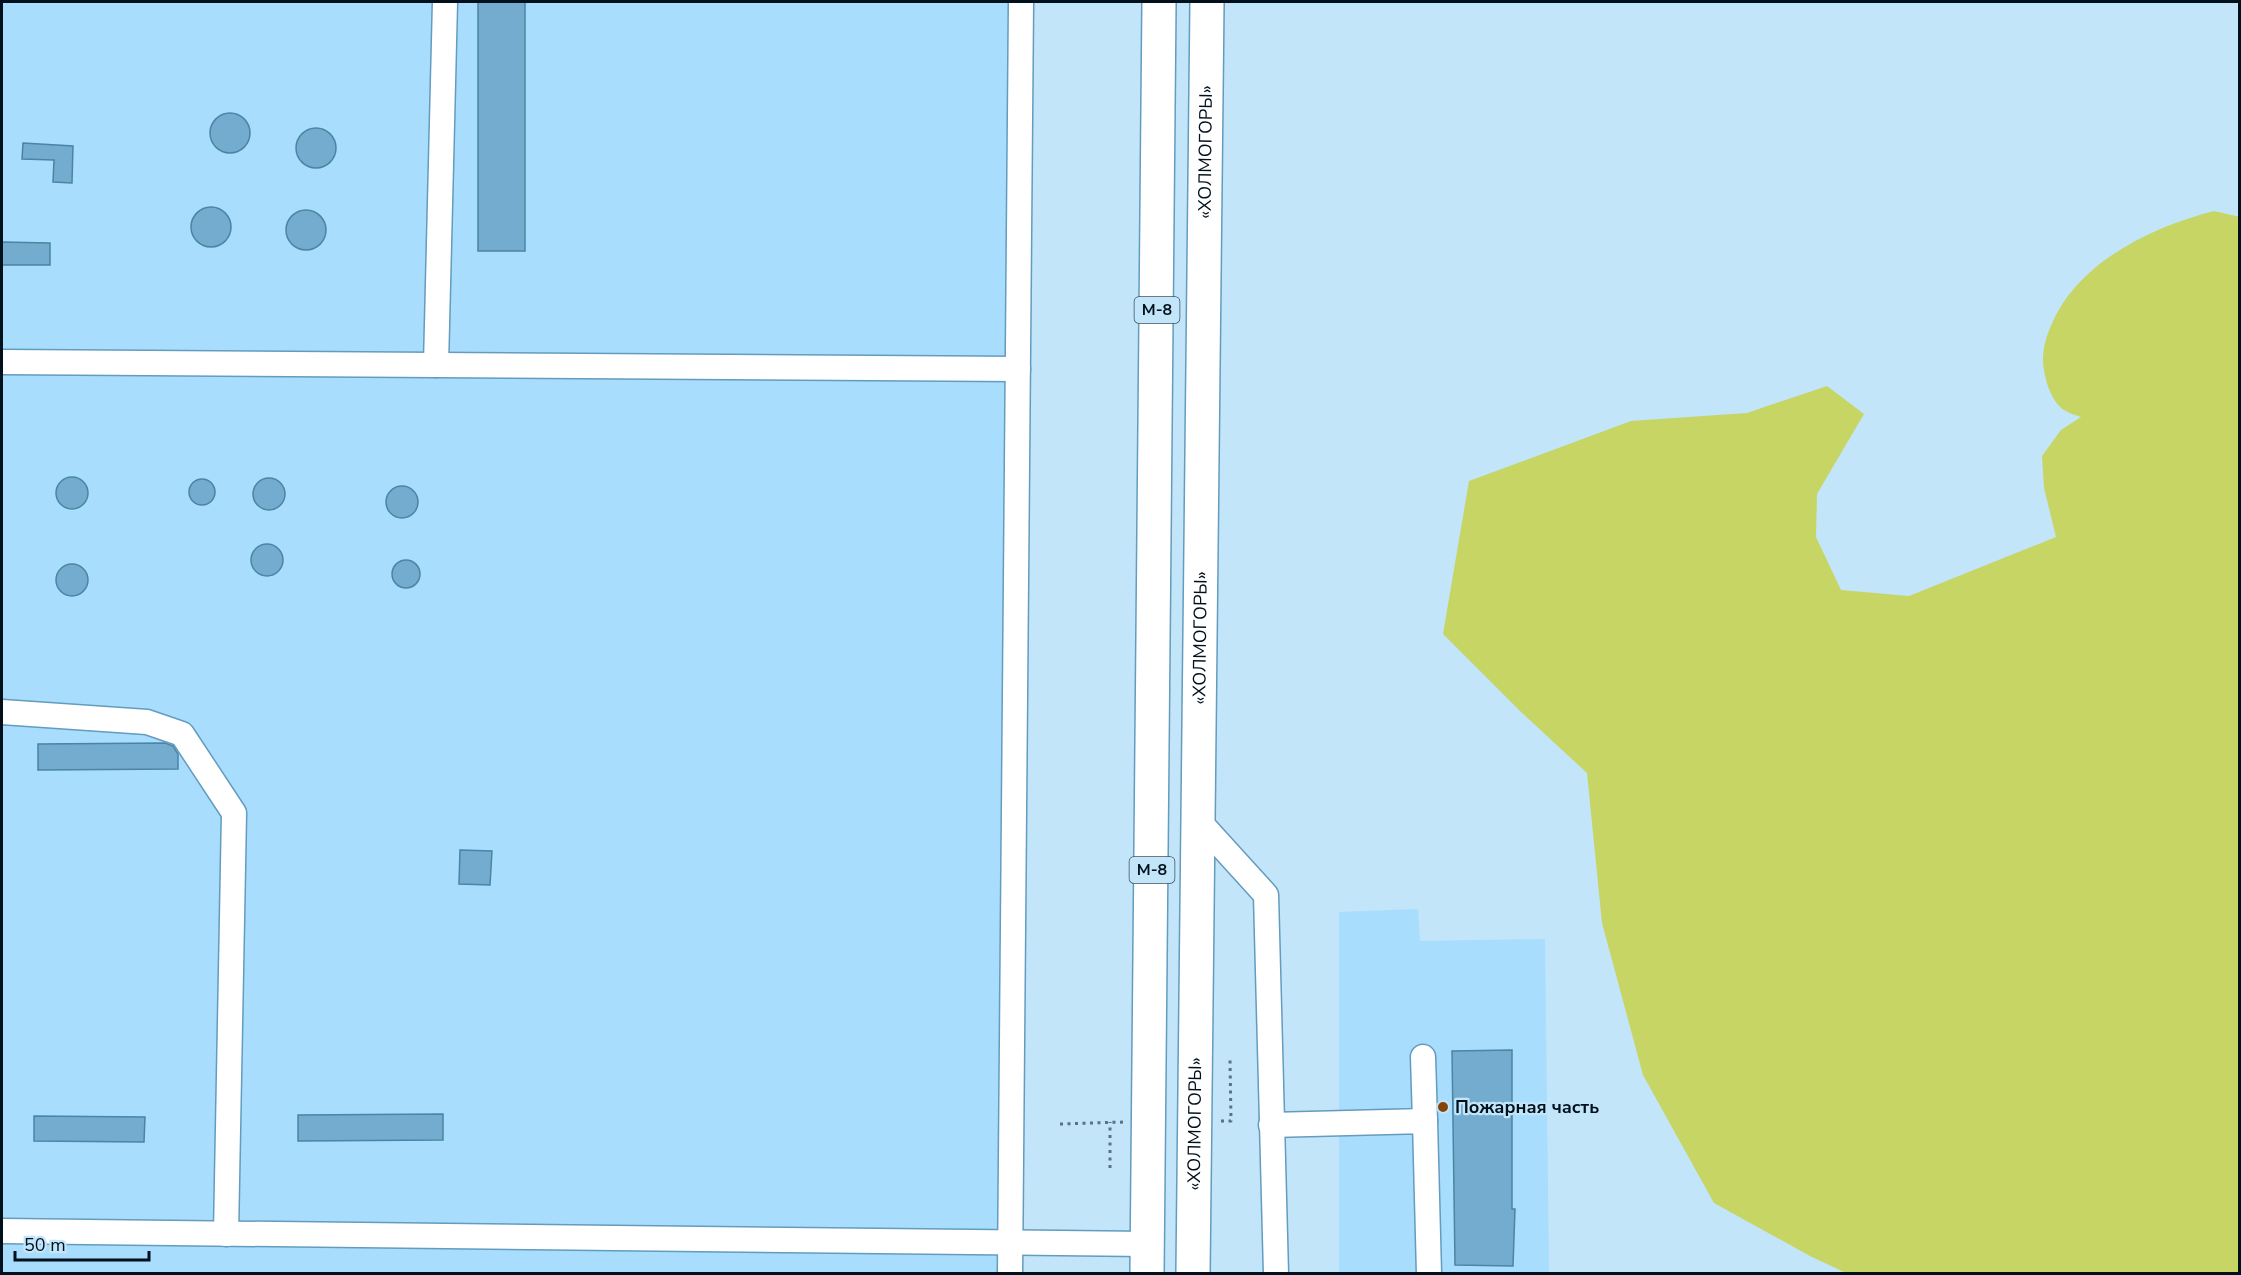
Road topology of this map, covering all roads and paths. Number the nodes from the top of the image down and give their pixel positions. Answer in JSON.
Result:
{"nodes":[{"id":1,"x":445,"y":2,"type":"edge"},
{"id":2,"x":1021,"y":2,"type":"edge"},
{"id":3,"x":1160,"y":2,"type":"edge"},
{"id":4,"x":1207,"y":2,"type":"edge"},
{"id":5,"x":2,"y":362,"type":"edge"},
{"id":6,"x":436,"y":365,"type":"junction"},
{"id":7,"x":1018,"y":369,"type":"junction"},
{"id":8,"x":2,"y":712,"type":"edge"},
{"id":9,"x":1152,"y":819,"type":"junction"},
{"id":10,"x":1197,"y":819,"type":"junction"},
{"id":11,"x":1423,"y":1058,"type":"dead end"},
{"id":12,"x":1425,"y":1121,"type":"junction"},
{"id":13,"x":1110,"y":1122,"type":"dead end"},
{"id":14,"x":1271,"y":1125,"type":"junction"},
{"id":15,"x":1110,"y":1168,"type":"dead end"},
{"id":16,"x":2,"y":1231,"type":"edge"},
{"id":17,"x":226,"y":1234,"type":"junction"},
{"id":18,"x":1010,"y":1241,"type":"junction"},
{"id":19,"x":1147,"y":1259,"type":"edge"},
{"id":20,"x":1010,"y":1274,"type":"edge"},
{"id":21,"x":1192,"y":1274,"type":"edge"},
{"id":22,"x":1276,"y":1274,"type":"edge"},
{"id":23,"x":1428,"y":1274,"type":"edge"}],
"edges":[{"from":1,"to":6,"type":"lane"},
{"from":2,"to":7,"type":"lane"},
{"from":3,"to":9,"type":"highway","number":"М-8"},
{"from":4,"to":10,"type":"highway","name":"«ХОЛМОГОРЫ»","number":"М-8"},
{"from":5,"to":6,"type":"lane"},
{"from":6,"to":7,"type":"lane"},
{"from":7,"to":18,"type":"lane"},
{"from":8,"to":17,"type":"lane"},
{"from":9,"to":10,"type":"highway"},
{"from":9,"to":19,"type":"highway","number":"М-8"},
{"from":10,"to":14,"type":"lane"},
{"from":10,"to":21,"type":"highway","name":"«ХОЛМОГОРЫ»","number":"М-8"},
{"from":11,"to":12,"type":"lane"},
{"from":12,"to":14,"type":"lane"},
{"from":12,"to":23,"type":"lane"},
{"from":13,"to":15,"type":"path"},
{"from":14,"to":22,"type":"lane"},
{"from":16,"to":17,"type":"lane"},
{"from":17,"to":18,"type":"lane"},
{"from":18,"to":19,"type":"lane"},
{"from":18,"to":20,"type":"lane"}]}
